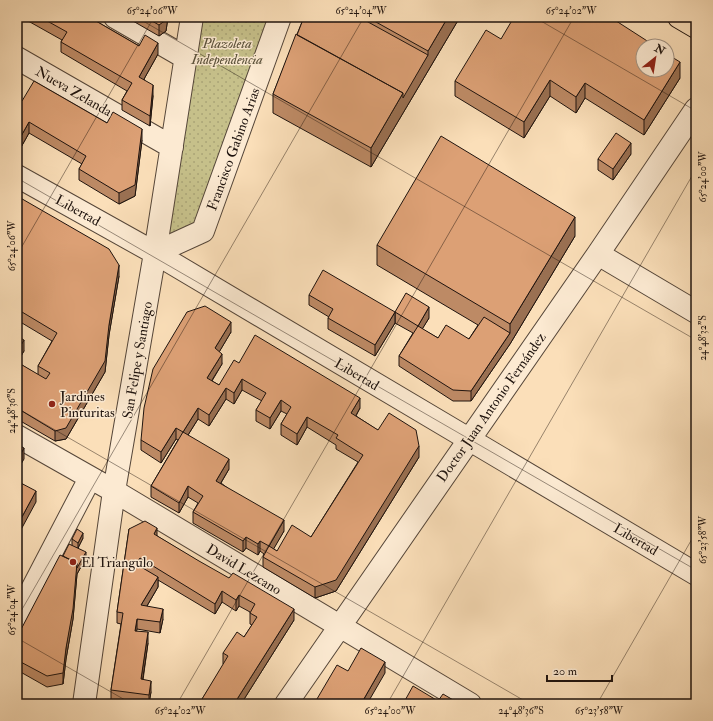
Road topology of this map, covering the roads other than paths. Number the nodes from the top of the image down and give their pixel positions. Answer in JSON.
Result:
{"nodes":[{"id":1,"x":115,"y":17,"type":"edge"},
{"id":2,"x":192,"y":17,"type":"edge"},
{"id":3,"x":280,"y":17,"type":"edge"},
{"id":4,"x":679,"y":17,"type":"edge"},
{"id":5,"x":696,"y":27,"type":"edge"},
{"id":6,"x":17,"y":58,"type":"edge"},
{"id":7,"x":186,"y":58,"type":"junction"},
{"id":8,"x":696,"y":109,"type":"edge"},
{"id":9,"x":172,"y":147,"type":"junction"},
{"id":10,"x":17,"y":176,"type":"edge"},
{"id":11,"x":155,"y":253,"type":"junction"},
{"id":12,"x":598,"y":254,"type":"junction"},
{"id":13,"x":696,"y":312,"type":"edge"},
{"id":14,"x":17,"y":436,"type":"edge"},
{"id":15,"x":469,"y":440,"type":"junction"},
{"id":16,"x":90,"y":478,"type":"junction"},
{"id":17,"x":114,"y":491,"type":"junction"},
{"id":18,"x":696,"y":574,"type":"edge"},
{"id":19,"x":17,"y":618,"type":"edge"},
{"id":20,"x":340,"y":627,"type":"junction"},
{"id":21,"x":84,"y":704,"type":"edge"},
{"id":22,"x":286,"y":704,"type":"edge"},
{"id":23,"x":470,"y":704,"type":"edge"}],
"edges":[{"from":1,"to":7,"type":"street"},
{"from":2,"to":7,"type":"street","name":"San Felipe y Santiago"},
{"from":3,"to":11,"type":"street","name":"Francisco Gabino Arias"},
{"from":4,"to":5,"type":"main road"},
{"from":6,"to":9,"type":"street","name":"Nueva Zelanda"},
{"from":7,"to":9,"type":"street","name":"San Felipe y Santiago"},
{"from":8,"to":12,"type":"street","name":"Doctor Juan Antonio Fernández"},
{"from":9,"to":11,"type":"street","name":"San Felipe y Santiago"},
{"from":10,"to":11,"type":"street","name":"Libertad"},
{"from":11,"to":15,"type":"street","name":"Libertad"},
{"from":11,"to":17,"type":"street","name":"San Felipe y Santiago"},
{"from":12,"to":13,"type":"street"},
{"from":12,"to":15,"type":"street","name":"Doctor Juan Antonio Fernández"},
{"from":14,"to":16,"type":"street","name":"David Lezcano"},
{"from":15,"to":18,"type":"street","name":"Libertad"},
{"from":15,"to":20,"type":"street","name":"Doctor Juan Antonio Fernández"},
{"from":16,"to":17,"type":"street","name":"David Lezcano"},
{"from":16,"to":19,"type":"street"},
{"from":17,"to":20,"type":"street","name":"David Lezcano"},
{"from":17,"to":21,"type":"street","name":"San Felipe y Santiago"},
{"from":20,"to":22,"type":"street","name":"Doctor Juan Antonio Fernández"},
{"from":20,"to":23,"type":"street","name":"David Lezcano"}]}
